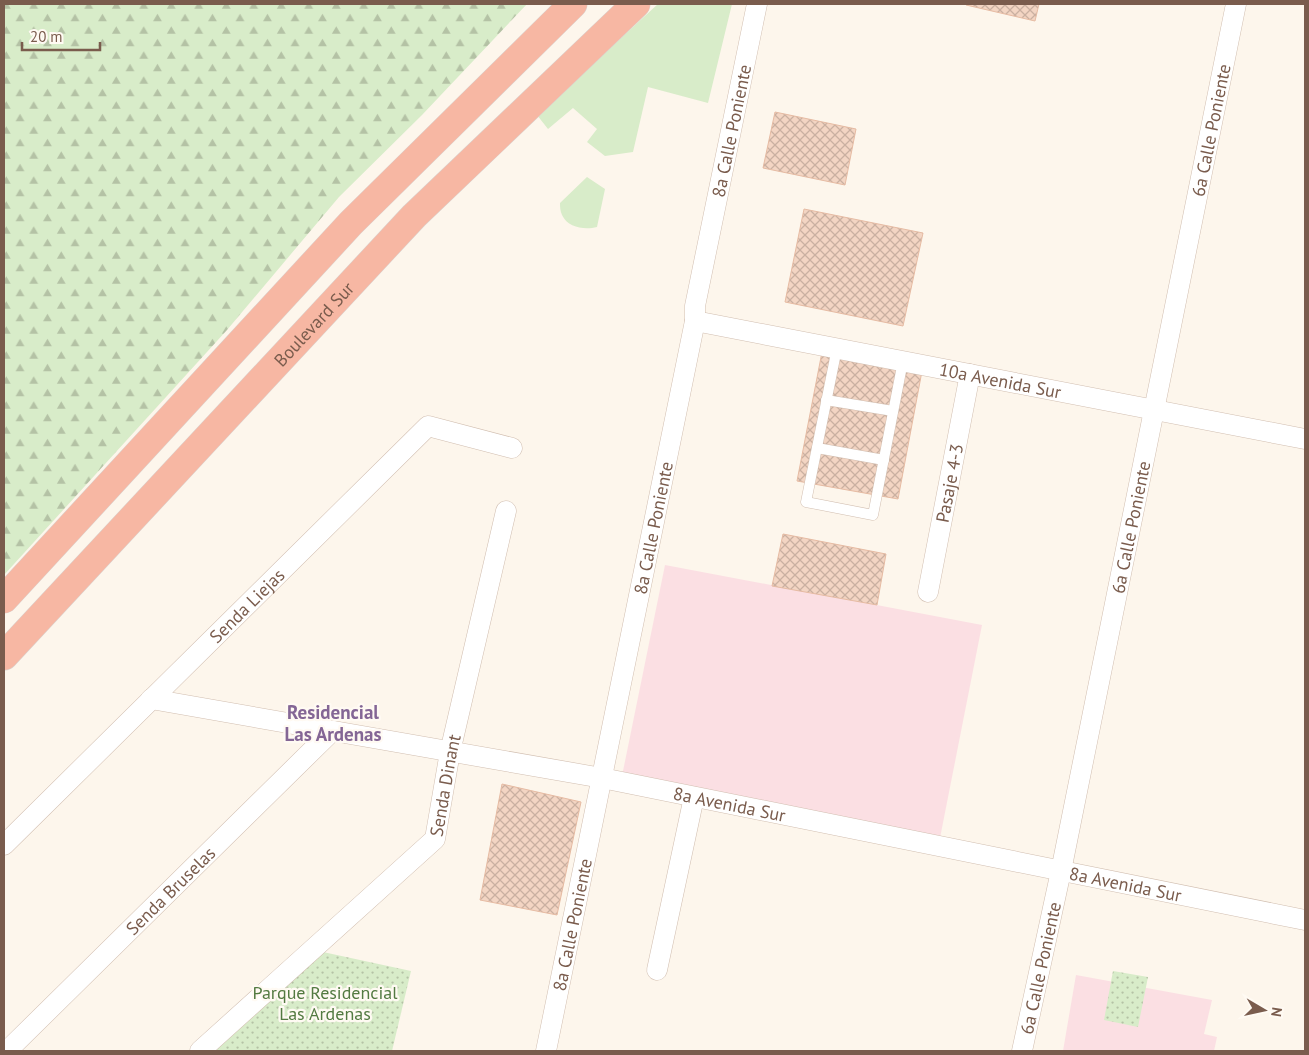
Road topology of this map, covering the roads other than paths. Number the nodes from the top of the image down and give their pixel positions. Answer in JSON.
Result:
{"nodes":[{"id":1,"x":573,"y":4,"type":"edge"},
{"id":2,"x":636,"y":4,"type":"edge"},
{"id":3,"x":757,"y":4,"type":"edge"},
{"id":4,"x":1236,"y":4,"type":"edge"},
{"id":5,"x":695,"y":321,"type":"junction"},
{"id":6,"x":837,"y":348,"type":"junction"},
{"id":7,"x":903,"y":361,"type":"junction"},
{"id":8,"x":970,"y":374,"type":"junction"},
{"id":9,"x":826,"y":400,"type":"junction"},
{"id":10,"x":1154,"y":410,"type":"junction"},
{"id":11,"x":893,"y":412,"type":"junction"},
{"id":12,"x":1305,"y":439,"type":"edge"},
{"id":13,"x":512,"y":448,"type":"dead end"},
{"id":14,"x":817,"y":448,"type":"junction"},
{"id":15,"x":884,"y":460,"type":"junction"},
{"id":16,"x":506,"y":511,"type":"dead end"},
{"id":17,"x":928,"y":592,"type":"dead end"},
{"id":18,"x":4,"y":599,"type":"edge"},
{"id":19,"x":4,"y":656,"type":"edge"},
{"id":20,"x":151,"y":699,"type":"junction"},
{"id":21,"x":332,"y":731,"type":"junction"},
{"id":22,"x":450,"y":752,"type":"junction"},
{"id":23,"x":602,"y":778,"type":"junction"},
{"id":24,"x":694,"y":797,"type":"junction"},
{"id":25,"x":4,"y":845,"type":"edge"},
{"id":26,"x":1061,"y":871,"type":"junction"},
{"id":27,"x":1305,"y":920,"type":"edge"},
{"id":28,"x":657,"y":970,"type":"dead end"},
{"id":29,"x":7,"y":1051,"type":"edge"},
{"id":30,"x":200,"y":1051,"type":"edge"},
{"id":31,"x":546,"y":1051,"type":"edge"},
{"id":32,"x":1022,"y":1051,"type":"edge"}],
"edges":[{"from":1,"to":18,"type":"highway"},
{"from":2,"to":19,"type":"highway","name":"Boulevard Sur"},
{"from":3,"to":5,"type":"street","name":"8a Calle Poniente"},
{"from":4,"to":10,"type":"street","name":"6a Calle Poniente"},
{"from":5,"to":6,"type":"street","name":"10a Avenida Sur"},
{"from":5,"to":23,"type":"street","name":"8a Calle Poniente"},
{"from":6,"to":7,"type":"street","name":"10a Avenida Sur"},
{"from":6,"to":9,"type":"lane"},
{"from":7,"to":8,"type":"street","name":"10a Avenida Sur"},
{"from":7,"to":11,"type":"lane"},
{"from":8,"to":10,"type":"street","name":"10a Avenida Sur"},
{"from":8,"to":17,"type":"street","name":"Pasaje 4-3"},
{"from":9,"to":11,"type":"lane"},
{"from":9,"to":14,"type":"lane"},
{"from":10,"to":12,"type":"street","name":"10a Avenida Sur"},
{"from":10,"to":26,"type":"street","name":"6a Calle Poniente"},
{"from":11,"to":15,"type":"lane"},
{"from":13,"to":20,"type":"street","name":"Senda Liejas"},
{"from":14,"to":15,"type":"lane"},
{"from":14,"to":15,"type":"lane"},
{"from":16,"to":22,"type":"street","name":"Senda Dinant"},
{"from":20,"to":21,"type":"street","name":"8a Avenida Sur"},
{"from":20,"to":25,"type":"street","name":"Senda Liejas"},
{"from":21,"to":22,"type":"street","name":"8a Avenida Sur"},
{"from":21,"to":29,"type":"street","name":"Senda Bruselas"},
{"from":22,"to":23,"type":"street","name":"8a Avenida Sur"},
{"from":22,"to":30,"type":"street","name":"Senda Dinant"},
{"from":23,"to":24,"type":"street","name":"8a Avenida Sur"},
{"from":23,"to":31,"type":"street","name":"8a Calle Poniente"},
{"from":24,"to":26,"type":"street","name":"8a Avenida Sur"},
{"from":24,"to":28,"type":"street"},
{"from":26,"to":27,"type":"street","name":"8a Avenida Sur"},
{"from":26,"to":32,"type":"street","name":"6a Calle Poniente"}]}
